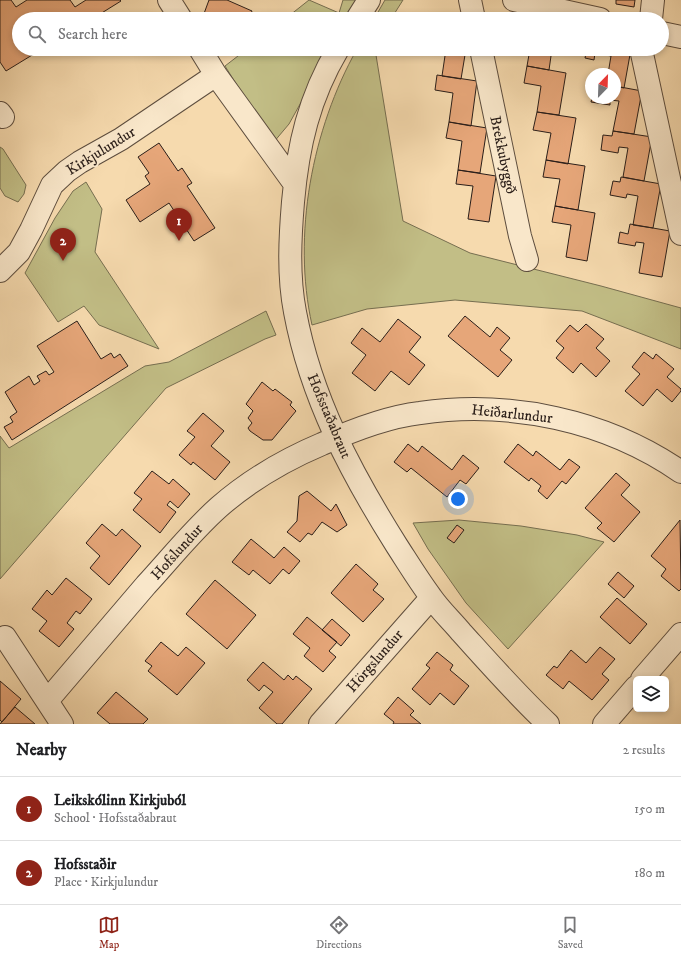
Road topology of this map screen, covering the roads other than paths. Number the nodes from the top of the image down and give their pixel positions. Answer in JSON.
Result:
{"nodes":[{"id":1,"x":169,"y":0,"type":"edge"},
{"id":2,"x":369,"y":0,"type":"edge"},
{"id":3,"x":470,"y":0,"type":"edge"},
{"id":4,"x":514,"y":0,"type":"edge"},
{"id":5,"x":653,"y":0,"type":"edge"},
{"id":6,"x":541,"y":3,"type":"edge"},
{"id":7,"x":177,"y":12,"type":"edge"},
{"id":8,"x":361,"y":12,"type":"edge"},
{"id":9,"x":473,"y":12,"type":"edge"},
{"id":10,"x":574,"y":12,"type":"edge"},
{"id":11,"x":652,"y":12,"type":"edge"},
{"id":12,"x":669,"y":34,"type":"edge"},
{"id":13,"x":681,"y":37,"type":"edge"},
{"id":14,"x":204,"y":56,"type":"edge"},
{"id":15,"x":334,"y":56,"type":"edge"},
{"id":16,"x":482,"y":56,"type":"edge"},
{"id":17,"x":643,"y":56,"type":"edge"},
{"id":18,"x":216,"y":75,"type":"junction"},
{"id":19,"x":294,"y":183,"type":"junction"},
{"id":20,"x":681,"y":234,"type":"edge"},
{"id":21,"x":527,"y":260,"type":"dead end"},
{"id":22,"x":0,"y":271,"type":"edge"},
{"id":23,"x":335,"y":438,"type":"junction"},
{"id":24,"x":681,"y":472,"type":"edge"},
{"id":25,"x":431,"y":598,"type":"junction"},
{"id":26,"x":681,"y":634,"type":"edge"},
{"id":27,"x":5,"y":637,"type":"dead end"},
{"id":28,"x":645,"y":676,"type":"edge"},
{"id":29,"x":633,"y":690,"type":"edge"},
{"id":30,"x":47,"y":701,"type":"junction"},
{"id":31,"x":62,"y":724,"type":"edge"},
{"id":32,"x":320,"y":724,"type":"edge"},
{"id":33,"x":548,"y":724,"type":"edge"},
{"id":34,"x":604,"y":724,"type":"edge"}],
"edges":[{"from":1,"to":7,"type":"street"},
{"from":2,"to":8,"type":"street"},
{"from":3,"to":9,"type":"street"},
{"from":4,"to":6,"type":"street"},
{"from":5,"to":11,"type":"street"},
{"from":6,"to":10,"type":"street"},
{"from":12,"to":13,"type":"street"},
{"from":14,"to":18,"type":"street"},
{"from":15,"to":19,"type":"street","name":"Hofsstaðabraut"},
{"from":16,"to":21,"type":"street","name":"Brekkubyggð"},
{"from":17,"to":20,"type":"street"},
{"from":18,"to":19,"type":"street"},
{"from":18,"to":22,"type":"street","name":"Kirkjulundur"},
{"from":19,"to":23,"type":"street","name":"Hofsstaðabraut"},
{"from":23,"to":24,"type":"street","name":"Heiðarlundur"},
{"from":23,"to":25,"type":"street","name":"Hofsstaðabraut"},
{"from":23,"to":30,"type":"street","name":"Hofslundur"},
{"from":25,"to":32,"type":"street","name":"Hörgslundur"},
{"from":25,"to":33,"type":"street","name":"Hofsstaðabraut"},
{"from":26,"to":28,"type":"street"},
{"from":27,"to":30,"type":"street"},
{"from":29,"to":34,"type":"street"},
{"from":30,"to":31,"type":"street"}]}
